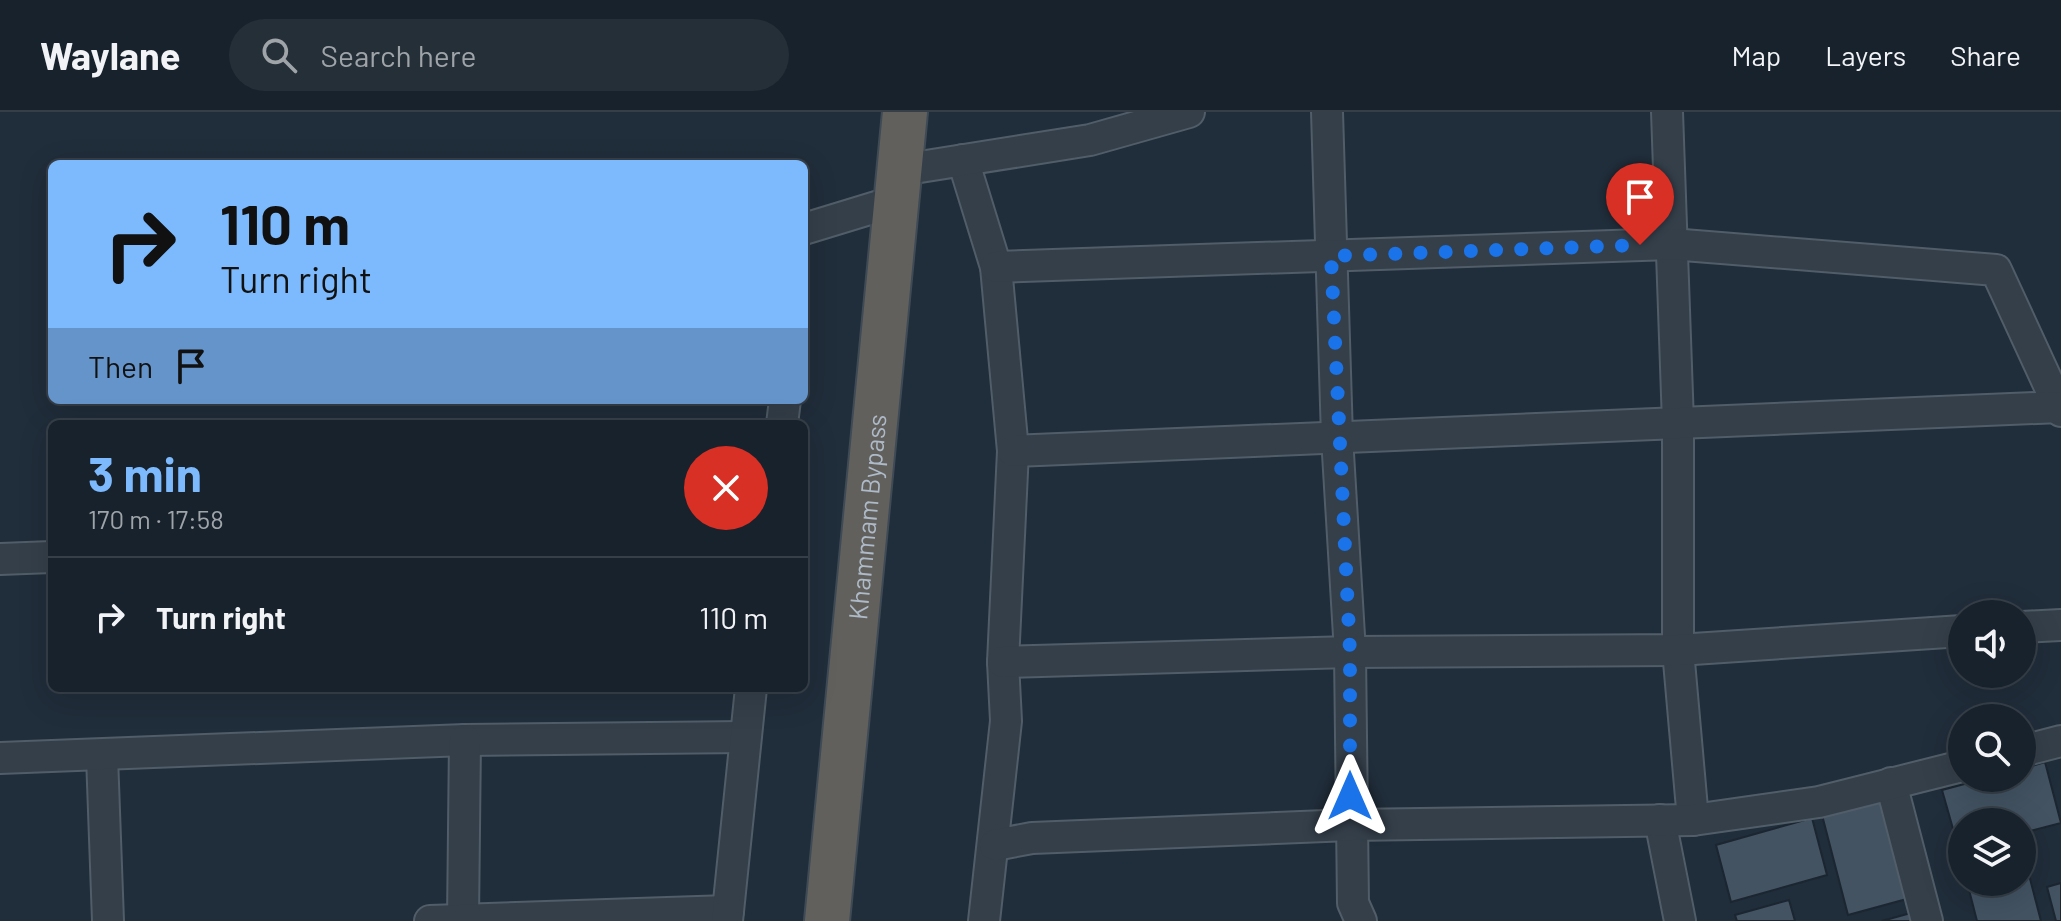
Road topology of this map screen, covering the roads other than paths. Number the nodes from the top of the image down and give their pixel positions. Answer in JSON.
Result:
{"nodes":[{"id":1,"x":905,"y":112,"type":"edge"},
{"id":2,"x":1189,"y":112,"type":"edge"},
{"id":3,"x":1327,"y":112,"type":"edge"},
{"id":4,"x":1667,"y":112,"type":"edge"},
{"id":5,"x":963,"y":160,"type":"junction"},
{"id":6,"x":900,"y":185,"type":"junction"},
{"id":7,"x":808,"y":227,"type":"edge"},
{"id":8,"x":1671,"y":244,"type":"junction"},
{"id":9,"x":1331,"y":256,"type":"junction"},
{"id":10,"x":996,"y":267,"type":"junction"},
{"id":11,"x":2060,"y":409,"type":"edge"},
{"id":12,"x":1678,"y":423,"type":"junction"},
{"id":13,"x":1337,"y":437,"type":"junction"},
{"id":14,"x":1013,"y":451,"type":"junction"},
{"id":15,"x":48,"y":557,"type":"edge"},
{"id":16,"x":0,"y":559,"type":"edge"},
{"id":17,"x":2061,"y":625,"type":"edge"},
{"id":18,"x":2036,"y":626,"type":"edge"},
{"id":19,"x":1948,"y":632,"type":"edge"},
{"id":20,"x":1678,"y":650,"type":"junction"},
{"id":21,"x":1350,"y":652,"type":"junction"},
{"id":22,"x":1003,"y":662,"type":"junction"},
{"id":23,"x":751,"y":692,"type":"edge"},
{"id":24,"x":745,"y":737,"type":"junction"},
{"id":25,"x":465,"y":740,"type":"junction"},
{"id":26,"x":2061,"y":741,"type":"edge"},
{"id":27,"x":2036,"y":747,"type":"edge"},
{"id":28,"x":102,"y":756,"type":"junction"},
{"id":29,"x":0,"y":758,"type":"edge"},
{"id":30,"x":1948,"y":769,"type":"edge"},
{"id":31,"x":1891,"y":783,"type":"junction"},
{"id":32,"x":1660,"y":820,"type":"junction"},
{"id":33,"x":1693,"y":820,"type":"junction"},
{"id":34,"x":1350,"y":825,"type":"junction"},
{"id":35,"x":995,"y":845,"type":"junction"},
{"id":36,"x":728,"y":916,"type":"edge"},
{"id":37,"x":463,"y":919,"type":"junction"},
{"id":38,"x":108,"y":921,"type":"edge"},
{"id":39,"x":430,"y":921,"type":"edge"},
{"id":40,"x":827,"y":921,"type":"edge"},
{"id":41,"x":984,"y":921,"type":"edge"},
{"id":42,"x":1361,"y":921,"type":"edge"},
{"id":43,"x":1680,"y":921,"type":"edge"},
{"id":44,"x":1927,"y":921,"type":"edge"}],
"edges":[{"from":1,"to":6,"type":"highway","name":"Khammam Bypass"},
{"from":2,"to":5,"type":"street"},
{"from":3,"to":9,"type":"street"},
{"from":4,"to":8,"type":"street"},
{"from":5,"to":6,"type":"street"},
{"from":5,"to":10,"type":"street"},
{"from":6,"to":7,"type":"street"},
{"from":6,"to":40,"type":"highway","name":"Khammam Bypass"},
{"from":8,"to":9,"type":"street"},
{"from":8,"to":11,"type":"street"},
{"from":8,"to":12,"type":"street"},
{"from":9,"to":10,"type":"street"},
{"from":9,"to":13,"type":"street"},
{"from":10,"to":14,"type":"street"},
{"from":11,"to":12,"type":"street"},
{"from":12,"to":13,"type":"street"},
{"from":12,"to":20,"type":"street"},
{"from":13,"to":14,"type":"street"},
{"from":13,"to":21,"type":"street"},
{"from":14,"to":22,"type":"street"},
{"from":15,"to":16,"type":"street"},
{"from":17,"to":18,"type":"street"},
{"from":19,"to":20,"type":"street"},
{"from":20,"to":21,"type":"street"},
{"from":20,"to":33,"type":"street"},
{"from":21,"to":22,"type":"street"},
{"from":21,"to":34,"type":"street"},
{"from":22,"to":35,"type":"street"},
{"from":23,"to":24,"type":"street"},
{"from":24,"to":25,"type":"street"},
{"from":24,"to":36,"type":"street"},
{"from":25,"to":28,"type":"street"},
{"from":25,"to":37,"type":"street"},
{"from":26,"to":27,"type":"street"},
{"from":28,"to":29,"type":"street"},
{"from":28,"to":38,"type":"street"},
{"from":30,"to":31,"type":"street"},
{"from":31,"to":33,"type":"street"},
{"from":31,"to":44,"type":"street"},
{"from":32,"to":33,"type":"street"},
{"from":32,"to":34,"type":"street"},
{"from":32,"to":43,"type":"street"},
{"from":34,"to":35,"type":"street"},
{"from":34,"to":42,"type":"street"},
{"from":35,"to":41,"type":"street"},
{"from":36,"to":37,"type":"street"},
{"from":37,"to":39,"type":"street"}]}
